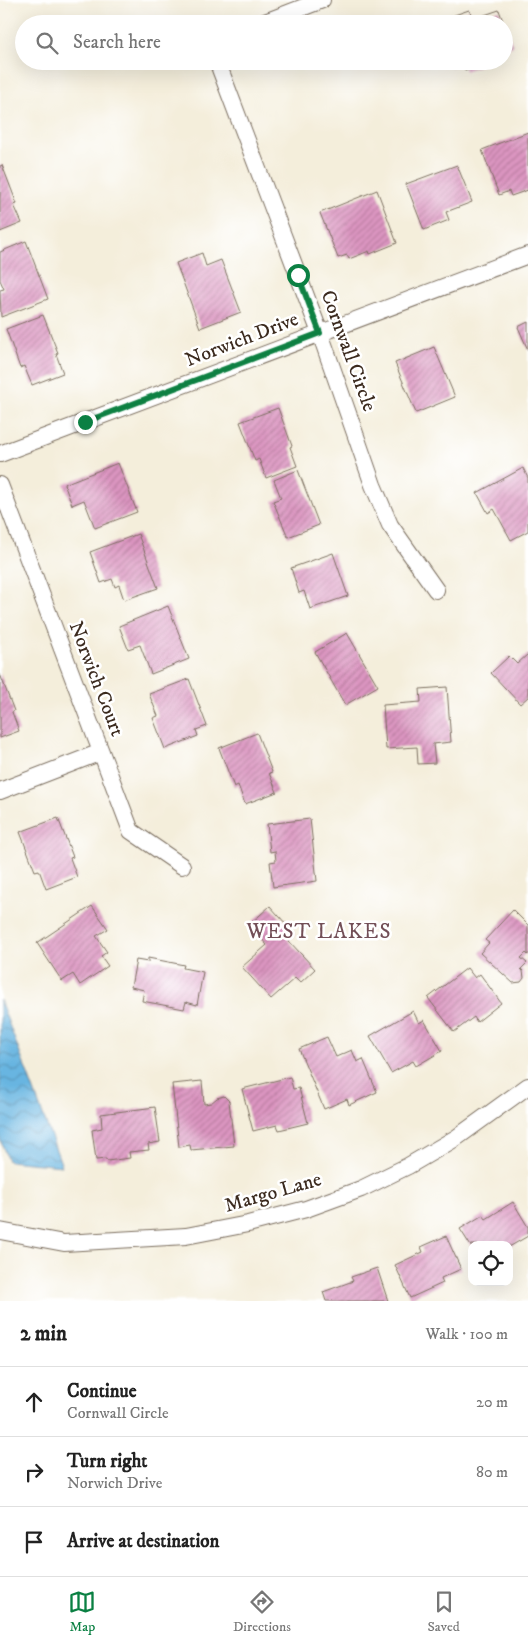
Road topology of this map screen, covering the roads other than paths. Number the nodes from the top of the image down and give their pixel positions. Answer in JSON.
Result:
{"nodes":[{"id":1,"x":322,"y":0,"type":"edge"},
{"id":2,"x":283,"y":15,"type":"edge"},
{"id":3,"x":220,"y":70,"type":"edge"},
{"id":4,"x":528,"y":255,"type":"edge"},
{"id":5,"x":320,"y":333,"type":"junction"},
{"id":6,"x":0,"y":454,"type":"edge"},
{"id":7,"x":0,"y":485,"type":"edge"},
{"id":8,"x":436,"y":590,"type":"dead end"},
{"id":9,"x":101,"y":752,"type":"junction"},
{"id":10,"x":0,"y":791,"type":"edge"},
{"id":11,"x":182,"y":866,"type":"dead end"},
{"id":12,"x":528,"y":1086,"type":"edge"},
{"id":13,"x":0,"y":1231,"type":"edge"}],
"edges":[{"from":1,"to":2,"type":"street"},
{"from":3,"to":5,"type":"street","name":"Cornwall Circle"},
{"from":4,"to":5,"type":"street","name":"Norwich Drive"},
{"from":5,"to":6,"type":"street","name":"Norwich Drive"},
{"from":5,"to":8,"type":"street","name":"Cornwall Circle"},
{"from":7,"to":9,"type":"street","name":"Norwich Court"},
{"from":9,"to":10,"type":"street"},
{"from":9,"to":11,"type":"street","name":"Norwich Court"},
{"from":12,"to":13,"type":"street","name":"Margo Lane"}]}
